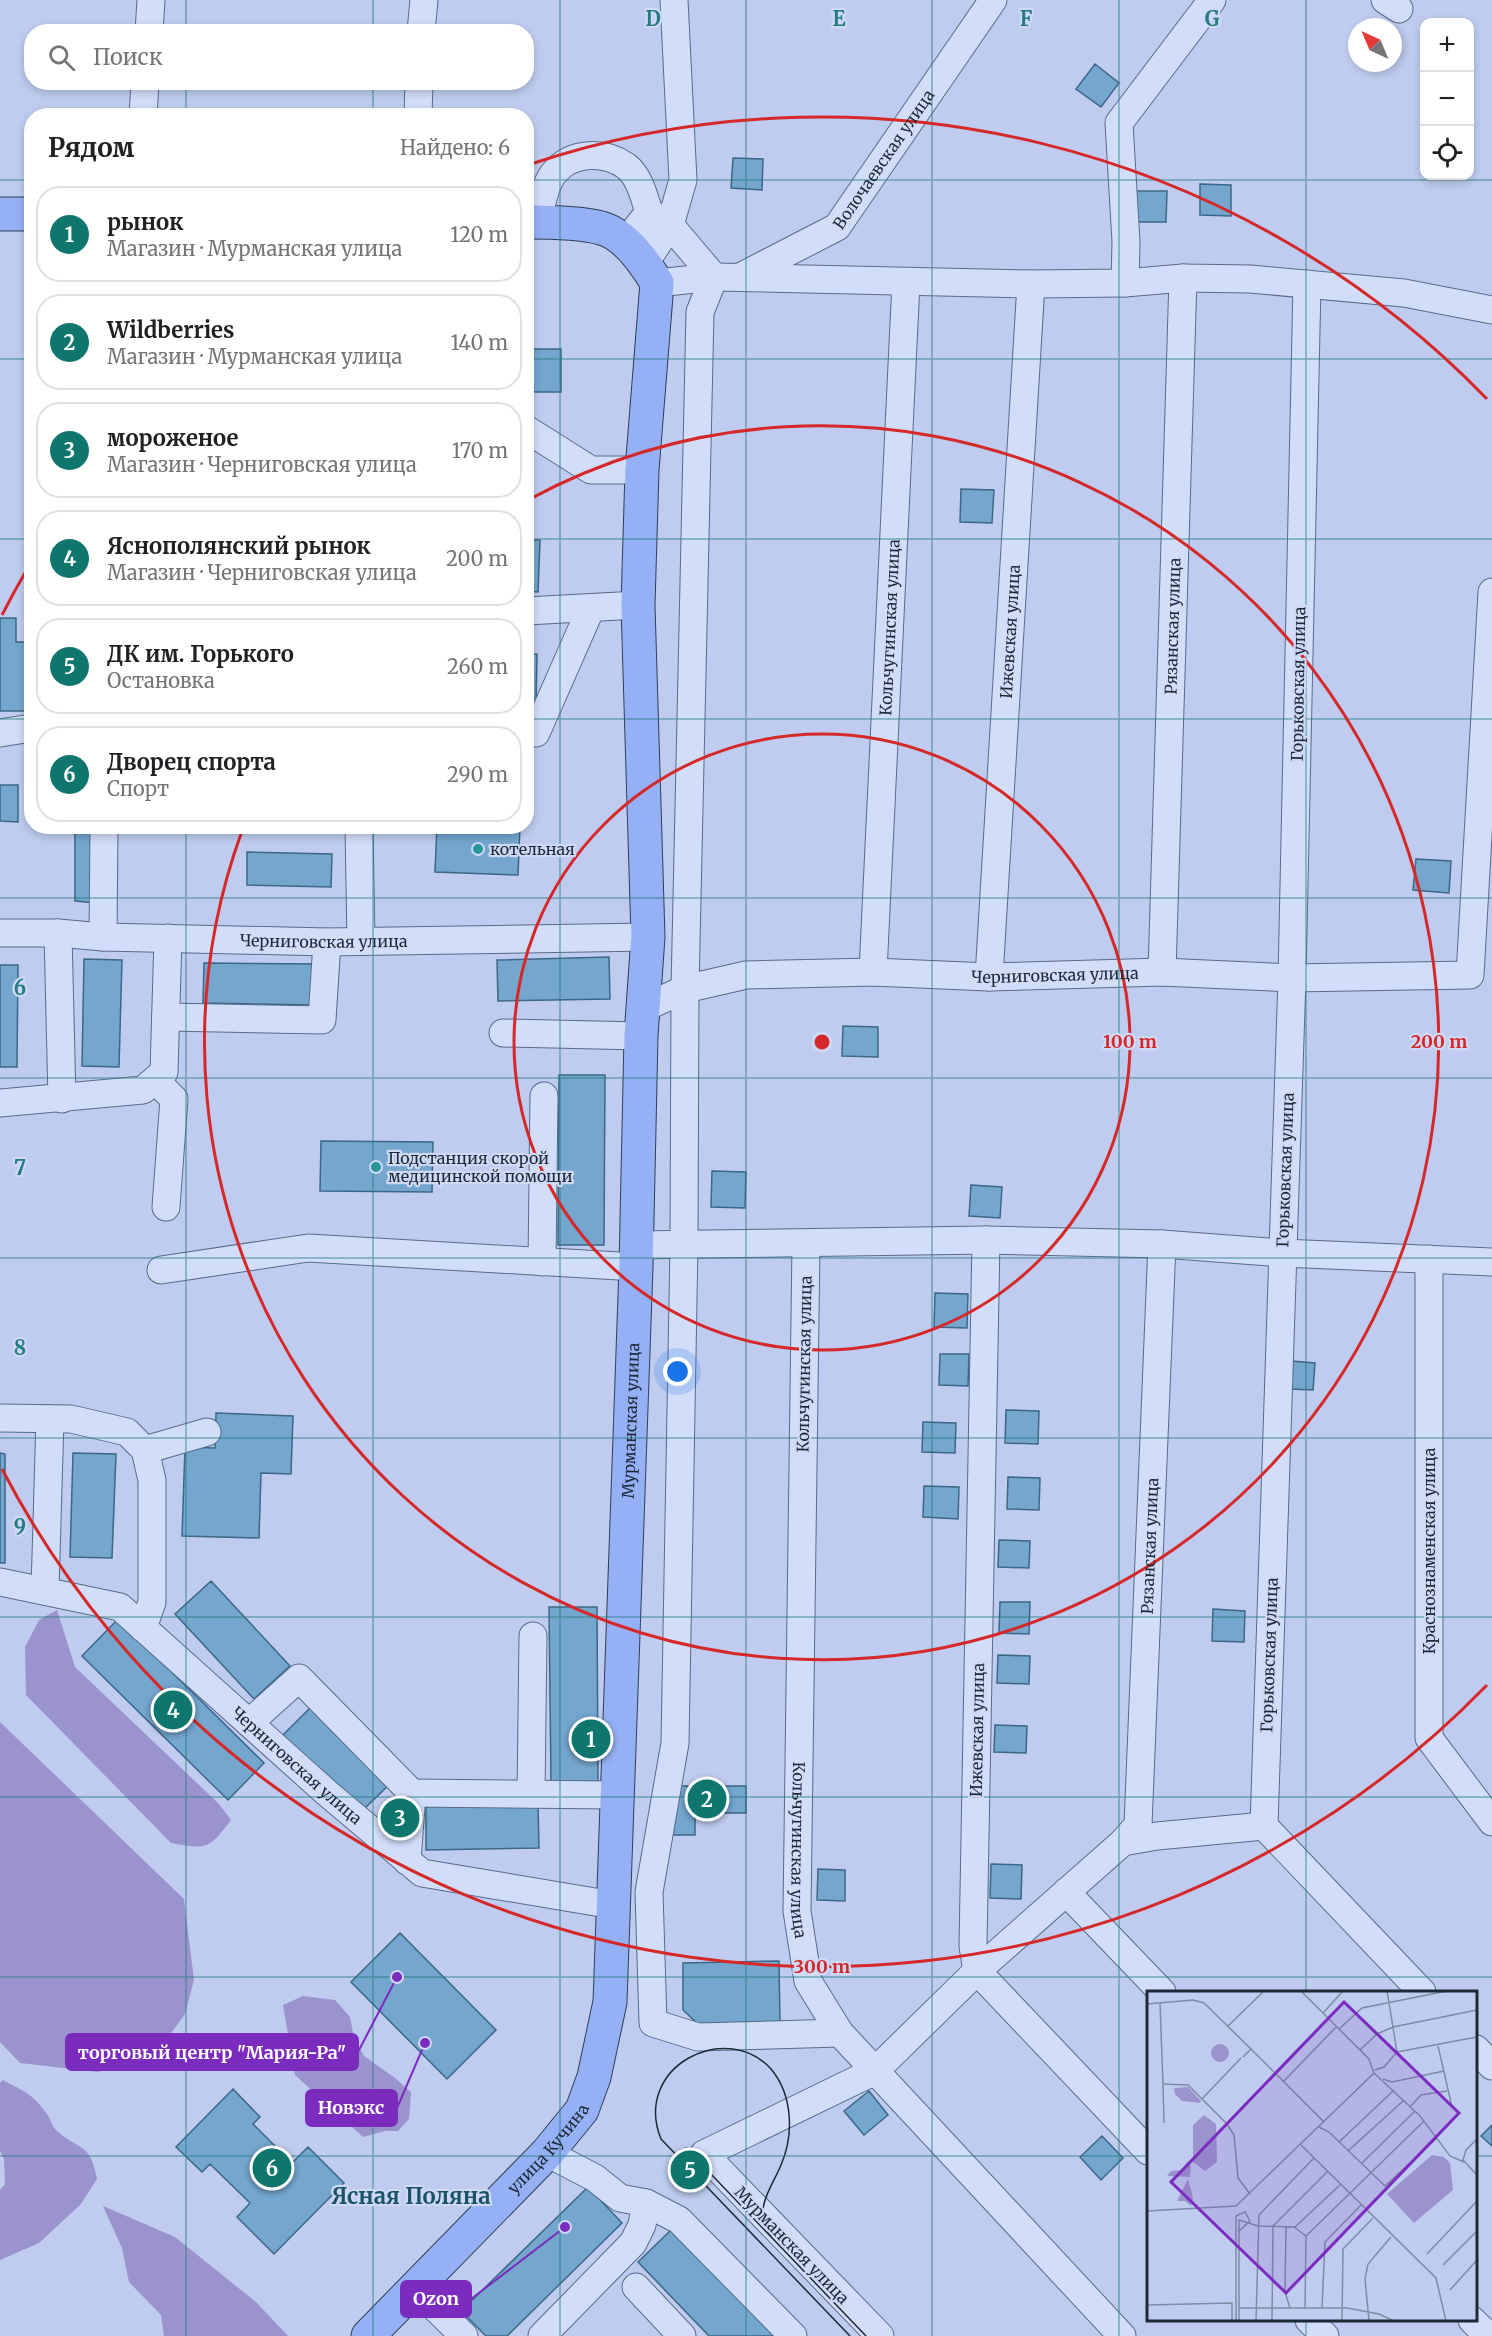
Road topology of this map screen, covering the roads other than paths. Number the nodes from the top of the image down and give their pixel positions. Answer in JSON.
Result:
{"nodes":[{"id":1,"x":151,"y":0,"type":"edge"},
{"id":2,"x":424,"y":0,"type":"edge"},
{"id":3,"x":674,"y":0,"type":"edge"},
{"id":4,"x":993,"y":0,"type":"edge"},
{"id":5,"x":1212,"y":0,"type":"edge"},
{"id":6,"x":150,"y":24,"type":"edge"},
{"id":7,"x":422,"y":24,"type":"edge"},
{"id":8,"x":145,"y":90,"type":"edge"},
{"id":9,"x":419,"y":90,"type":"edge"},
{"id":10,"x":143,"y":108,"type":"edge"},
{"id":11,"x":418,"y":108,"type":"edge"},
{"id":12,"x":0,"y":214,"type":"edge"},
{"id":13,"x":24,"y":214,"type":"edge"},
{"id":14,"x":534,"y":218,"type":"edge"},
{"id":15,"x":660,"y":219,"type":"junction"},
{"id":16,"x":534,"y":222,"type":"edge"},
{"id":17,"x":642,"y":263,"type":"junction"},
{"id":18,"x":726,"y":277,"type":"junction"},
{"id":19,"x":1183,"y":278,"type":"junction"},
{"id":20,"x":906,"y":282,"type":"junction"},
{"id":21,"x":1125,"y":283,"type":"junction"},
{"id":22,"x":1031,"y":284,"type":"junction"},
{"id":23,"x":1307,"y":284,"type":"junction"},
{"id":24,"x":1492,"y":310,"type":"edge"},
{"id":25,"x":534,"y":434,"type":"edge"},
{"id":26,"x":642,"y":470,"type":"junction"},
{"id":27,"x":1492,"y":592,"type":"edge"},
{"id":28,"x":638,"y":605,"type":"junction"},
{"id":29,"x":591,"y":608,"type":"junction"},
{"id":30,"x":534,"y":611,"type":"edge"},
{"id":31,"x":24,"y":729,"type":"edge"},
{"id":32,"x":0,"y":733,"type":"edge"},
{"id":33,"x":536,"y":733,"type":"dead end"},
{"id":34,"x":104,"y":834,"type":"edge"},
{"id":35,"x":359,"y":834,"type":"edge"},
{"id":36,"x":0,"y":933,"type":"edge"},
{"id":37,"x":58,"y":933,"type":"junction"},
{"id":38,"x":103,"y":937,"type":"junction"},
{"id":39,"x":648,"y":937,"type":"junction"},
{"id":40,"x":168,"y":938,"type":"junction"},
{"id":41,"x":361,"y":941,"type":"junction"},
{"id":42,"x":327,"y":942,"type":"junction"},
{"id":43,"x":873,"y":972,"type":"junction"},
{"id":44,"x":1162,"y":972,"type":"junction"},
{"id":45,"x":989,"y":977,"type":"junction"},
{"id":46,"x":1292,"y":978,"type":"junction"},
{"id":47,"x":684,"y":989,"type":"junction"},
{"id":48,"x":166,"y":1017,"type":"junction"},
{"id":49,"x":642,"y":1022,"type":"junction"},
{"id":50,"x":503,"y":1033,"type":"dead end"},
{"id":51,"x":155,"y":1080,"type":"junction"},
{"id":52,"x":544,"y":1096,"type":"dead end"},
{"id":53,"x":62,"y":1099,"type":"junction"},
{"id":54,"x":0,"y":1103,"type":"edge"},
{"id":55,"x":166,"y":1207,"type":"dead end"},
{"id":56,"x":986,"y":1240,"type":"junction"},
{"id":57,"x":806,"y":1244,"type":"junction"},
{"id":58,"x":1162,"y":1244,"type":"junction"},
{"id":59,"x":684,"y":1245,"type":"junction"},
{"id":60,"x":1282,"y":1253,"type":"junction"},
{"id":61,"x":636,"y":1256,"type":"junction"},
{"id":62,"x":1429,"y":1259,"type":"junction"},
{"id":63,"x":542,"y":1262,"type":"junction"},
{"id":64,"x":1492,"y":1262,"type":"edge"},
{"id":65,"x":161,"y":1270,"type":"dead end"},
{"id":66,"x":0,"y":1418,"type":"edge"},
{"id":67,"x":50,"y":1419,"type":"junction"},
{"id":68,"x":207,"y":1432,"type":"dead end"},
{"id":69,"x":145,"y":1450,"type":"junction"},
{"id":70,"x":0,"y":1581,"type":"edge"},
{"id":71,"x":45,"y":1590,"type":"junction"},
{"id":72,"x":143,"y":1628,"type":"junction"},
{"id":73,"x":533,"y":1636,"type":"dead end"},
{"id":74,"x":249,"y":1723,"type":"junction"},
{"id":75,"x":412,"y":1793,"type":"junction"},
{"id":76,"x":531,"y":1794,"type":"junction"},
{"id":77,"x":617,"y":1795,"type":"junction"},
{"id":78,"x":1492,"y":1821,"type":"edge"},
{"id":79,"x":1264,"y":1826,"type":"junction"},
{"id":80,"x":1123,"y":1842,"type":"junction"},
{"id":81,"x":407,"y":1860,"type":"junction"},
{"id":82,"x":1066,"y":1892,"type":"junction"},
{"id":83,"x":613,"y":1905,"type":"junction"},
{"id":84,"x":977,"y":1971,"type":"junction"},
{"id":85,"x":1161,"y":1991,"type":"edge"},
{"id":86,"x":1421,"y":1991,"type":"edge"},
{"id":87,"x":840,"y":2032,"type":"junction"},
{"id":88,"x":1477,"y":2050,"type":"edge"},
{"id":89,"x":1492,"y":2066,"type":"edge"},
{"id":90,"x":875,"y":2071,"type":"junction"},
{"id":91,"x":1147,"y":2149,"type":"edge"},
{"id":92,"x":547,"y":2153,"type":"junction"},
{"id":93,"x":646,"y":2203,"type":"junction"},
{"id":94,"x":636,"y":2287,"type":"dead end"},
{"id":95,"x":416,"y":2289,"type":"junction"},
{"id":96,"x":1311,"y":2321,"type":"edge"},
{"id":97,"x":1474,"y":2321,"type":"edge"},
{"id":98,"x":1492,"y":2333,"type":"edge"},
{"id":99,"x":368,"y":2336,"type":"edge"},
{"id":100,"x":464,"y":2336,"type":"edge"},
{"id":101,"x":542,"y":2336,"type":"edge"},
{"id":102,"x":682,"y":2336,"type":"edge"},
{"id":103,"x":793,"y":2336,"type":"edge"},
{"id":104,"x":880,"y":2336,"type":"edge"},
{"id":105,"x":1122,"y":2336,"type":"edge"},
{"id":106,"x":1325,"y":2336,"type":"edge"}],
"edges":[{"from":1,"to":6,"type":"street"},
{"from":2,"to":7,"type":"street"},
{"from":3,"to":15,"type":"street"},
{"from":4,"to":18,"type":"street","name":"Волочаевская улица"},
{"from":5,"to":21,"type":"street"},
{"from":8,"to":10,"type":"street"},
{"from":9,"to":11,"type":"street"},
{"from":12,"to":13,"type":"main road"},
{"from":14,"to":15,"type":"street"},
{"from":15,"to":17,"type":"street"},
{"from":15,"to":18,"type":"street"},
{"from":16,"to":17,"type":"main road"},
{"from":17,"to":18,"type":"street"},
{"from":17,"to":26,"type":"main road","name":"Мурманская улица"},
{"from":18,"to":20,"type":"street"},
{"from":18,"to":47,"type":"street"},
{"from":19,"to":21,"type":"street"},
{"from":19,"to":23,"type":"street"},
{"from":19,"to":44,"type":"street","name":"Рязанская улица"},
{"from":20,"to":22,"type":"street"},
{"from":20,"to":43,"type":"street","name":"Кольчугинская улица"},
{"from":21,"to":22,"type":"street"},
{"from":22,"to":45,"type":"street","name":"Ижевская улица"},
{"from":23,"to":24,"type":"street"},
{"from":23,"to":46,"type":"street","name":"Горьковская улица"},
{"from":25,"to":26,"type":"street"},
{"from":26,"to":28,"type":"main road","name":"Мурманская улица"},
{"from":27,"to":46,"type":"street","name":"Черниговская улица"},
{"from":28,"to":29,"type":"street"},
{"from":28,"to":39,"type":"main road","name":"Мурманская улица"},
{"from":29,"to":30,"type":"street"},
{"from":29,"to":33,"type":"street"},
{"from":31,"to":32,"type":"street"},
{"from":34,"to":38,"type":"street"},
{"from":35,"to":41,"type":"street"},
{"from":36,"to":37,"type":"street","name":"Черниговская улица"},
{"from":37,"to":38,"type":"street","name":"Черниговская улица"},
{"from":37,"to":53,"type":"street"},
{"from":38,"to":40,"type":"street","name":"Черниговская улица"},
{"from":39,"to":41,"type":"street","name":"Черниговская улица"},
{"from":39,"to":49,"type":"main road","name":"Мурманская улица"},
{"from":40,"to":42,"type":"street","name":"Черниговская улица"},
{"from":40,"to":48,"type":"street"},
{"from":41,"to":42,"type":"street","name":"Черниговская улица"},
{"from":42,"to":48,"type":"street"},
{"from":43,"to":45,"type":"street","name":"Черниговская улица"},
{"from":43,"to":47,"type":"street","name":"Черниговская улица"},
{"from":44,"to":45,"type":"street","name":"Черниговская улица"},
{"from":44,"to":46,"type":"street","name":"Черниговская улица"},
{"from":46,"to":60,"type":"street","name":"Горьковская улица"},
{"from":47,"to":49,"type":"street","name":"Черниговская улица"},
{"from":47,"to":59,"type":"street"},
{"from":48,"to":51,"type":"street"},
{"from":49,"to":50,"type":"street"},
{"from":49,"to":61,"type":"main road","name":"Мурманская улица"},
{"from":51,"to":53,"type":"street"},
{"from":51,"to":55,"type":"street"},
{"from":52,"to":63,"type":"street"},
{"from":53,"to":54,"type":"street"},
{"from":56,"to":57,"type":"street"},
{"from":56,"to":58,"type":"street"},
{"from":56,"to":84,"type":"street","name":"Ижевская улица"},
{"from":57,"to":59,"type":"street"},
{"from":57,"to":87,"type":"street","name":"Кольчугинская улица"},
{"from":58,"to":60,"type":"street"},
{"from":58,"to":80,"type":"street","name":"Рязанская улица"},
{"from":59,"to":61,"type":"street"},
{"from":59,"to":87,"type":"street"},
{"from":60,"to":62,"type":"street"},
{"from":60,"to":79,"type":"street","name":"Горьковская улица"},
{"from":61,"to":63,"type":"street"},
{"from":61,"to":77,"type":"main road","name":"Мурманская улица"},
{"from":62,"to":64,"type":"street"},
{"from":62,"to":78,"type":"street","name":"Краснознаменская улица"},
{"from":63,"to":65,"type":"street"},
{"from":66,"to":67,"type":"street"},
{"from":67,"to":69,"type":"street"},
{"from":67,"to":71,"type":"street"},
{"from":68,"to":69,"type":"street"},
{"from":69,"to":72,"type":"street"},
{"from":70,"to":71,"type":"street","name":"Черниговская улица"},
{"from":71,"to":72,"type":"street","name":"Черниговская улица"},
{"from":72,"to":74,"type":"street","name":"Черниговская улица"},
{"from":73,"to":76,"type":"street"},
{"from":74,"to":75,"type":"street"},
{"from":74,"to":81,"type":"street","name":"Черниговская улица"},
{"from":75,"to":76,"type":"street"},
{"from":75,"to":81,"type":"street"},
{"from":76,"to":77,"type":"street"},
{"from":77,"to":83,"type":"main road","name":"Мурманская улица"},
{"from":79,"to":80,"type":"street"},
{"from":79,"to":86,"type":"street"},
{"from":80,"to":82,"type":"street"},
{"from":81,"to":83,"type":"street","name":"Черниговская улица"},
{"from":82,"to":84,"type":"street"},
{"from":82,"to":85,"type":"street"},
{"from":83,"to":92,"type":"main road","name":"улица Кучина"},
{"from":84,"to":90,"type":"street"},
{"from":84,"to":91,"type":"street"},
{"from":87,"to":90,"type":"street","name":"Кольчугинская улица"},
{"from":88,"to":89,"type":"street"},
{"from":90,"to":104,"type":"street","name":"Мурманская улица"},
{"from":90,"to":105,"type":"street","name":"Кольчугинская улица"},
{"from":92,"to":93,"type":"street"},
{"from":92,"to":95,"type":"main road","name":"улица Кучина"},
{"from":93,"to":101,"type":"street"},
{"from":93,"to":103,"type":"street"},
{"from":94,"to":102,"type":"street"},
{"from":95,"to":99,"type":"main road","name":"улица Кучина"},
{"from":95,"to":100,"type":"street"},
{"from":96,"to":106,"type":"street"},
{"from":97,"to":98,"type":"street"}]}
